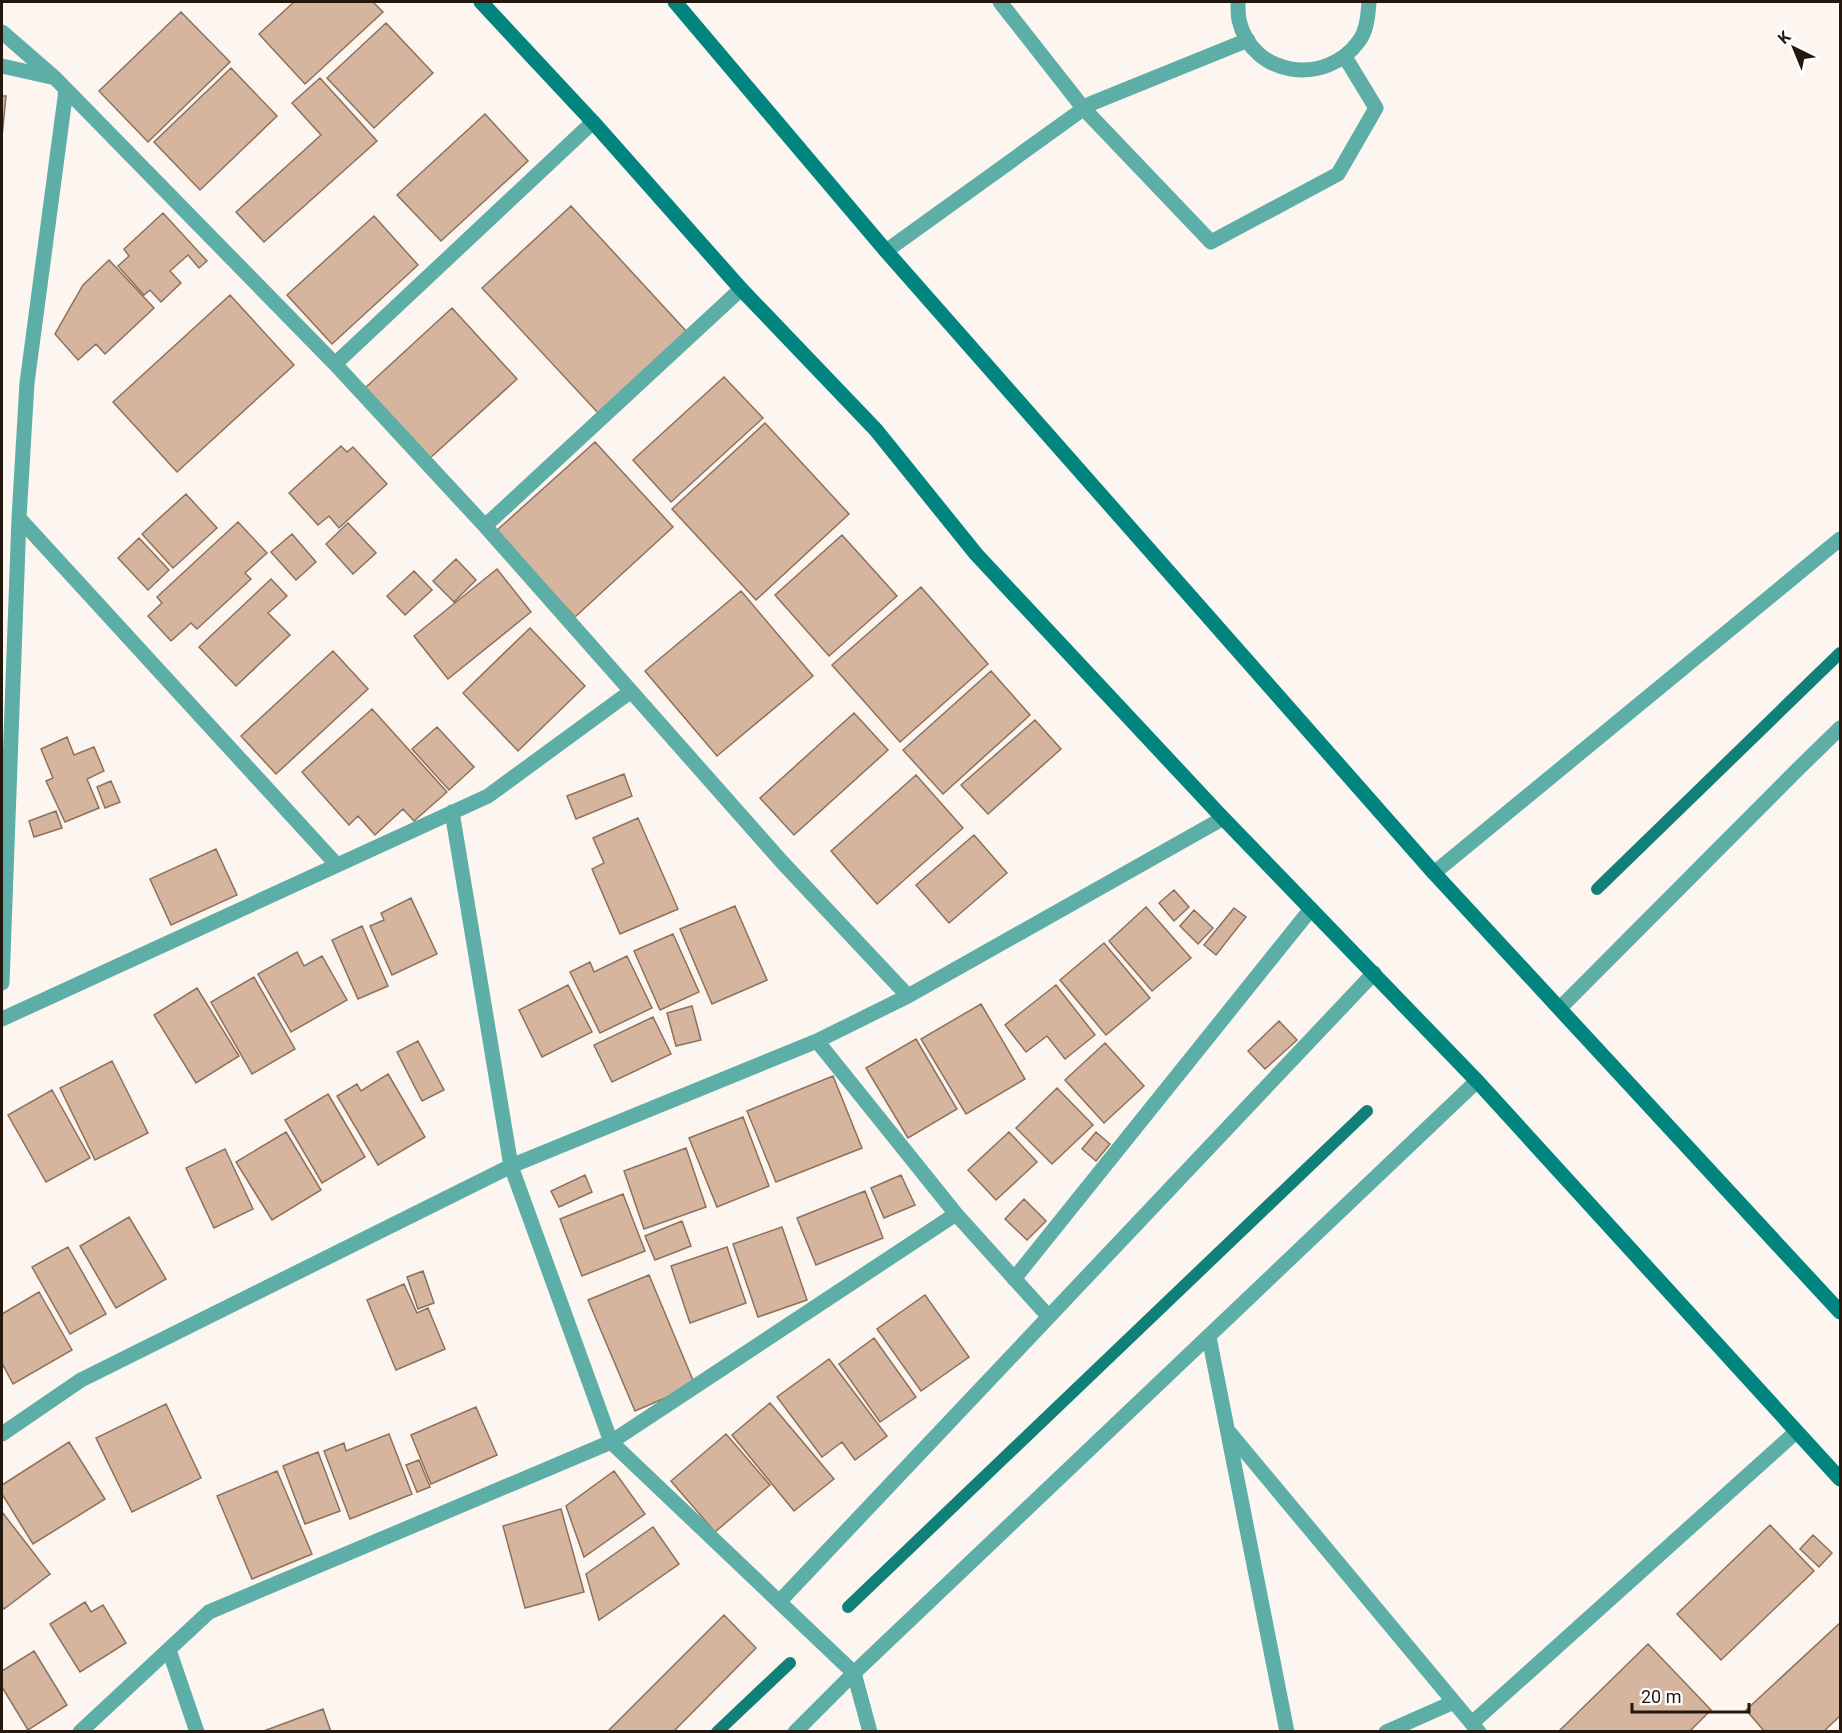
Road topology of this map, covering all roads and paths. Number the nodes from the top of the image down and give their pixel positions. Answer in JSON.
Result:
{"nodes":[{"id":1,"x":481,"y":2,"type":"edge"},
{"id":2,"x":675,"y":2,"type":"edge"},
{"id":3,"x":1000,"y":2,"type":"edge"},
{"id":4,"x":1238,"y":2,"type":"edge"},
{"id":5,"x":1369,"y":2,"type":"edge"},
{"id":6,"x":2,"y":32,"type":"edge"},
{"id":7,"x":1248,"y":40,"type":"junction"},
{"id":8,"x":1345,"y":57,"type":"junction"},
{"id":9,"x":2,"y":66,"type":"edge"},
{"id":10,"x":55,"y":78,"type":"junction"},
{"id":11,"x":66,"y":90,"type":"junction"},
{"id":12,"x":1084,"y":109,"type":"junction"},
{"id":13,"x":593,"y":122,"type":"junction"},
{"id":14,"x":886,"y":251,"type":"junction"},
{"id":15,"x":741,"y":289,"type":"junction"},
{"id":16,"x":335,"y":364,"type":"junction"},
{"id":17,"x":19,"y":518,"type":"junction"},
{"id":18,"x":485,"y":526,"type":"junction"},
{"id":19,"x":1840,"y":539,"type":"edge"},
{"id":20,"x":630,"y":692,"type":"junction"},
{"id":21,"x":1840,"y":728,"type":"edge"},
{"id":22,"x":452,"y":812,"type":"junction"},
{"id":23,"x":1220,"y":815,"type":"junction"},
{"id":24,"x":337,"y":865,"type":"junction"},
{"id":25,"x":1434,"y":873,"type":"junction"},
{"id":26,"x":1311,"y":909,"type":"junction"},
{"id":27,"x":1374,"y":973,"type":"junction"},
{"id":28,"x":2,"y":983,"type":"edge"},
{"id":29,"x":908,"y":996,"type":"junction"},
{"id":30,"x":1560,"y":1008,"type":"junction"},
{"id":31,"x":2,"y":1019,"type":"edge"},
{"id":32,"x":816,"y":1041,"type":"junction"},
{"id":33,"x":1478,"y":1081,"type":"junction"},
{"id":34,"x":511,"y":1166,"type":"junction"},
{"id":35,"x":956,"y":1214,"type":"junction"},
{"id":36,"x":1014,"y":1279,"type":"junction"},
{"id":37,"x":1840,"y":1312,"type":"edge"},
{"id":38,"x":1048,"y":1316,"type":"junction"},
{"id":39,"x":1209,"y":1337,"type":"junction"},
{"id":40,"x":1227,"y":1430,"type":"junction"},
{"id":41,"x":1796,"y":1432,"type":"junction"},
{"id":42,"x":2,"y":1434,"type":"edge"},
{"id":43,"x":611,"y":1442,"type":"junction"},
{"id":44,"x":1840,"y":1479,"type":"edge"},
{"id":45,"x":780,"y":1600,"type":"junction"},
{"id":46,"x":169,"y":1650,"type":"junction"},
{"id":47,"x":854,"y":1673,"type":"junction"},
{"id":48,"x":1454,"y":1702,"type":"junction"},
{"id":49,"x":1475,"y":1727,"type":"edge"},
{"id":50,"x":80,"y":1731,"type":"edge"},
{"id":51,"x":196,"y":1731,"type":"edge"},
{"id":52,"x":795,"y":1731,"type":"edge"},
{"id":53,"x":870,"y":1731,"type":"edge"},
{"id":54,"x":1287,"y":1731,"type":"edge"},
{"id":55,"x":1386,"y":1731,"type":"edge"}],
"edges":[{"from":1,"to":13,"type":"main road"},
{"from":2,"to":14,"type":"main road"},
{"from":3,"to":12,"type":"street"},
{"from":4,"to":7,"type":"street"},
{"from":5,"to":8,"type":"street"},
{"from":6,"to":10,"type":"street"},
{"from":7,"to":8,"type":"street"},
{"from":7,"to":12,"type":"street"},
{"from":8,"to":12,"type":"street"},
{"from":9,"to":10,"type":"street"},
{"from":10,"to":11,"type":"street"},
{"from":11,"to":16,"type":"street"},
{"from":11,"to":17,"type":"street"},
{"from":12,"to":14,"type":"street"},
{"from":13,"to":15,"type":"main road"},
{"from":13,"to":16,"type":"street"},
{"from":14,"to":25,"type":"main road"},
{"from":15,"to":18,"type":"street"},
{"from":15,"to":23,"type":"main road"},
{"from":16,"to":18,"type":"street"},
{"from":17,"to":24,"type":"street"},
{"from":17,"to":28,"type":"street"},
{"from":18,"to":20,"type":"street"},
{"from":19,"to":25,"type":"street"},
{"from":20,"to":22,"type":"street"},
{"from":20,"to":29,"type":"street"},
{"from":21,"to":30,"type":"street"},
{"from":22,"to":24,"type":"street"},
{"from":22,"to":34,"type":"street"},
{"from":23,"to":26,"type":"main road"},
{"from":23,"to":29,"type":"street"},
{"from":24,"to":31,"type":"street"},
{"from":25,"to":30,"type":"main road"},
{"from":26,"to":27,"type":"main road"},
{"from":26,"to":36,"type":"street"},
{"from":27,"to":33,"type":"main road"},
{"from":27,"to":38,"type":"street"},
{"from":29,"to":32,"type":"street"},
{"from":30,"to":37,"type":"main road"},
{"from":32,"to":34,"type":"street"},
{"from":32,"to":35,"type":"street"},
{"from":33,"to":39,"type":"street"},
{"from":33,"to":41,"type":"main road"},
{"from":34,"to":42,"type":"street"},
{"from":34,"to":43,"type":"street"},
{"from":35,"to":36,"type":"street"},
{"from":35,"to":43,"type":"street"},
{"from":36,"to":38,"type":"street"},
{"from":38,"to":45,"type":"street"},
{"from":39,"to":40,"type":"street"},
{"from":39,"to":47,"type":"street"},
{"from":40,"to":48,"type":"street"},
{"from":40,"to":54,"type":"street"},
{"from":41,"to":44,"type":"main road"},
{"from":41,"to":49,"type":"street"},
{"from":43,"to":45,"type":"street"},
{"from":43,"to":46,"type":"street"},
{"from":45,"to":47,"type":"street"},
{"from":46,"to":50,"type":"street"},
{"from":46,"to":51,"type":"street"},
{"from":47,"to":52,"type":"street"},
{"from":47,"to":53,"type":"street"},
{"from":48,"to":49,"type":"street"},
{"from":48,"to":55,"type":"street"}]}
